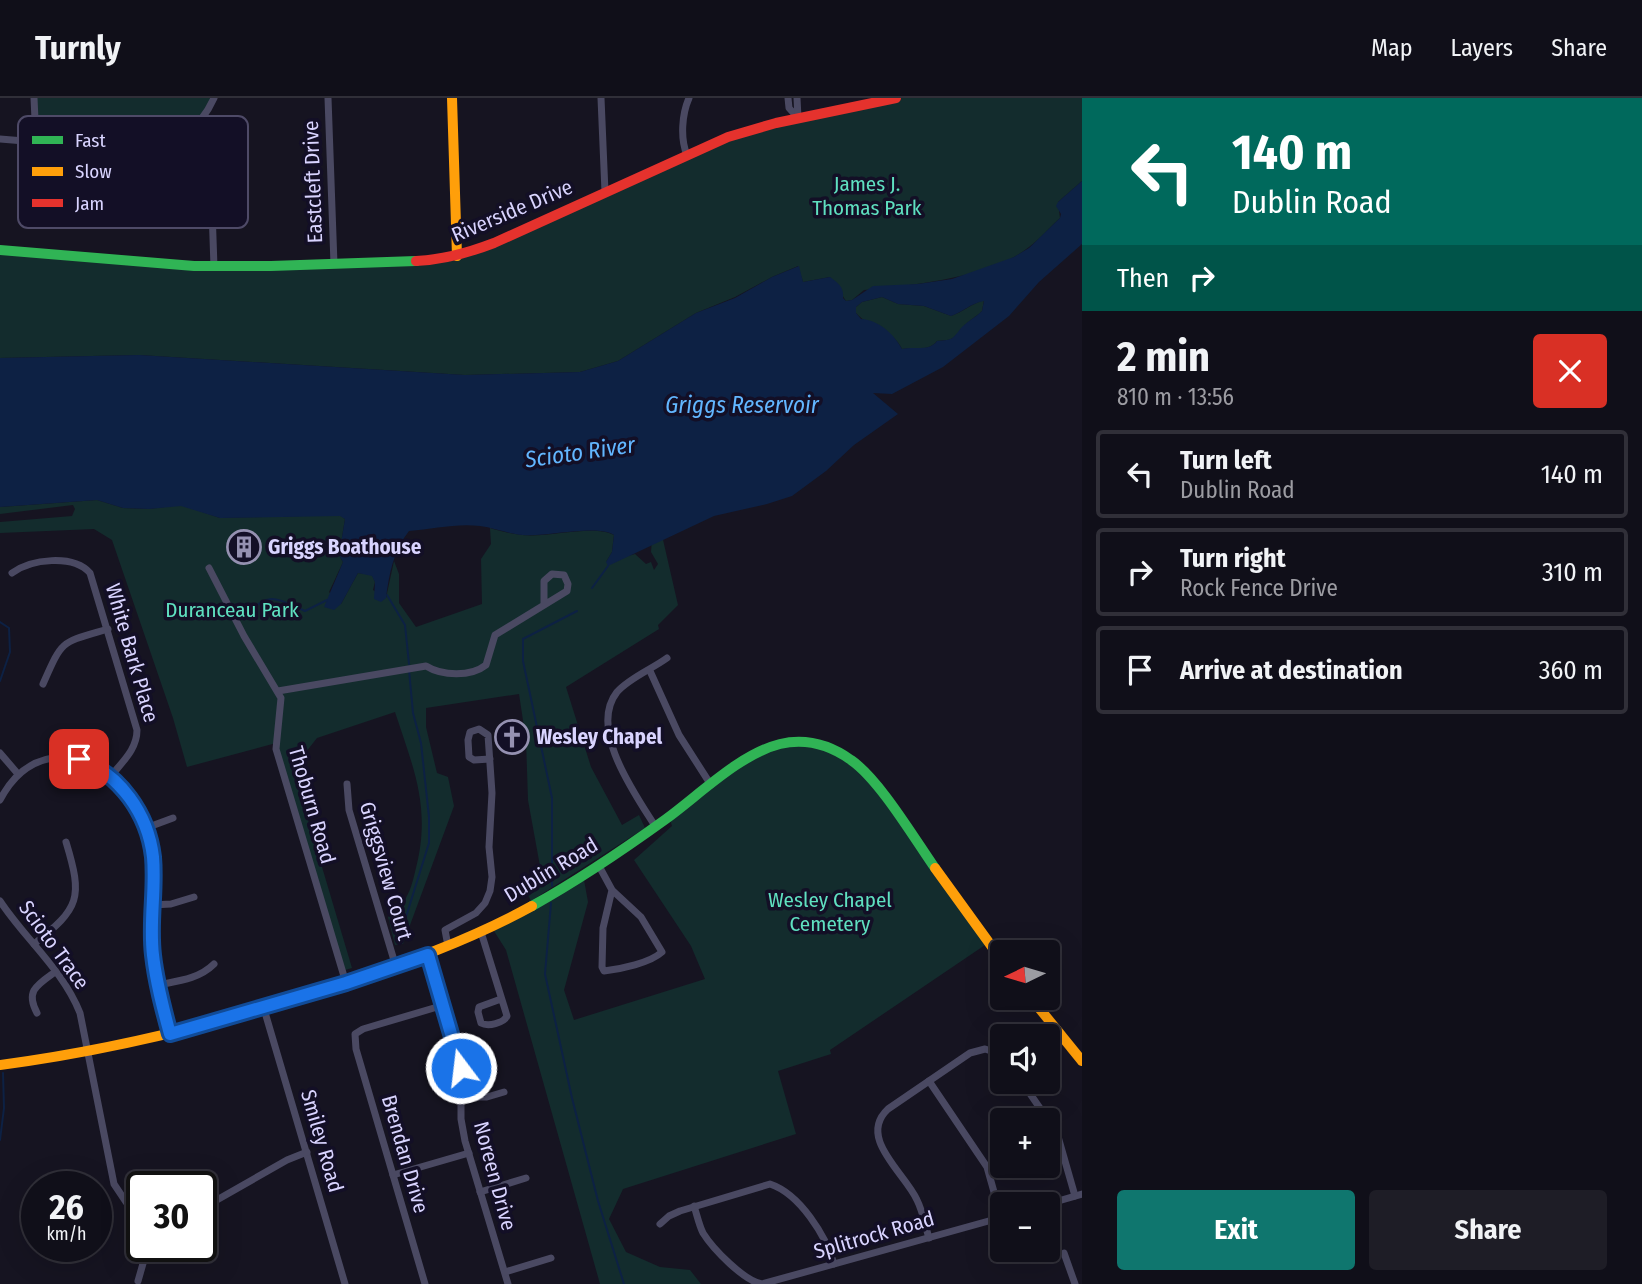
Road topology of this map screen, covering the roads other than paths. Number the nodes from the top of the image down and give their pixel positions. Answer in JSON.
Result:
{"nodes":[{"id":1,"x":34,"y":98,"type":"edge"},
{"id":2,"x":214,"y":98,"type":"edge"},
{"id":3,"x":328,"y":98,"type":"edge"},
{"id":4,"x":452,"y":98,"type":"edge"},
{"id":5,"x":601,"y":98,"type":"edge"},
{"id":6,"x":689,"y":98,"type":"edge"},
{"id":7,"x":788,"y":98,"type":"edge"},
{"id":8,"x":797,"y":98,"type":"edge"},
{"id":9,"x":896,"y":98,"type":"edge"},
{"id":10,"x":35,"y":116,"type":"edge"},
{"id":11,"x":204,"y":116,"type":"edge"},
{"id":12,"x":797,"y":118,"type":"junction"},
{"id":13,"x":0,"y":139,"type":"edge"},
{"id":14,"x":18,"y":140,"type":"edge"},
{"id":15,"x":687,"y":155,"type":"junction"},
{"id":16,"x":605,"y":192,"type":"junction"},
{"id":17,"x":213,"y":228,"type":"edge"},
{"id":18,"x":0,"y":250,"type":"edge"},
{"id":19,"x":457,"y":256,"type":"junction"},
{"id":20,"x":334,"y":264,"type":"junction"},
{"id":21,"x":214,"y":267,"type":"junction"},
{"id":22,"x":209,"y":568,"type":"dead end"},
{"id":23,"x":12,"y":573,"type":"dead end"},
{"id":24,"x":544,"y":605,"type":"junction"},
{"id":25,"x":108,"y":629,"type":"junction"},
{"id":26,"x":667,"y":659,"type":"dead end"},
{"id":27,"x":650,"y":671,"type":"junction"},
{"id":28,"x":43,"y":684,"type":"dead end"},
{"id":29,"x":278,"y":691,"type":"junction"},
{"id":30,"x":0,"y":753,"type":"edge"},
{"id":31,"x":490,"y":759,"type":"junction"},
{"id":32,"x":18,"y":774,"type":"junction"},
{"id":33,"x":111,"y":776,"type":"junction"},
{"id":34,"x":347,"y":784,"type":"dead end"},
{"id":35,"x":711,"y":785,"type":"junction"},
{"id":36,"x":0,"y":800,"type":"edge"},
{"id":37,"x":173,"y":818,"type":"dead end"},
{"id":38,"x":655,"y":826,"type":"junction"},
{"id":39,"x":146,"y":828,"type":"junction"},
{"id":40,"x":66,"y":842,"type":"dead end"},
{"id":41,"x":599,"y":866,"type":"junction"},
{"id":42,"x":612,"y":890,"type":"junction"},
{"id":43,"x":194,"y":897,"type":"dead end"},
{"id":44,"x":0,"y":901,"type":"edge"},
{"id":45,"x":152,"y":905,"type":"junction"},
{"id":46,"x":481,"y":932,"type":"junction"},
{"id":47,"x":34,"y":944,"type":"junction"},
{"id":48,"x":990,"y":944,"type":"edge"},
{"id":49,"x":448,"y":946,"type":"junction"},
{"id":50,"x":428,"y":955,"type":"junction"},
{"id":51,"x":214,"y":964,"type":"dead end"},
{"id":52,"x":396,"y":967,"type":"junction"},
{"id":53,"x":55,"y":972,"type":"junction"},
{"id":54,"x":346,"y":983,"type":"junction"},
{"id":55,"x":158,"y":985,"type":"junction"},
{"id":56,"x":501,"y":999,"type":"junction"},
{"id":57,"x":444,"y":1005,"type":"junction"},
{"id":58,"x":264,"y":1009,"type":"junction"},
{"id":59,"x":1041,"y":1010,"type":"edge"},
{"id":60,"x":37,"y":1013,"type":"dead end"},
{"id":61,"x":170,"y":1034,"type":"junction"},
{"id":62,"x":990,"y":1049,"type":"edge"},
{"id":63,"x":87,"y":1052,"type":"junction"},
{"id":64,"x":1082,"y":1061,"type":"edge"},
{"id":65,"x":0,"y":1065,"type":"edge"},
{"id":66,"x":929,"y":1081,"type":"junction"},
{"id":67,"x":503,"y":1092,"type":"dead end"},
{"id":68,"x":1030,"y":1094,"type":"edge"},
{"id":69,"x":461,"y":1097,"type":"junction"},
{"id":70,"x":307,"y":1152,"type":"junction"},
{"id":71,"x":469,"y":1153,"type":"junction"},
{"id":72,"x":393,"y":1175,"type":"junction"},
{"id":73,"x":526,"y":1178,"type":"dead end"},
{"id":74,"x":480,"y":1192,"type":"junction"},
{"id":75,"x":994,"y":1192,"type":"edge"},
{"id":76,"x":1079,"y":1195,"type":"edge"},
{"id":77,"x":217,"y":1200,"type":"edge"},
{"id":78,"x":1060,"y":1201,"type":"edge"},
{"id":79,"x":126,"y":1202,"type":"edge"},
{"id":80,"x":694,"y":1206,"type":"junction"},
{"id":81,"x":990,"y":1220,"type":"edge"},
{"id":82,"x":660,"y":1224,"type":"dead end"},
{"id":83,"x":929,"y":1238,"type":"junction"},
{"id":84,"x":1064,"y":1253,"type":"dead end"},
{"id":85,"x":551,"y":1258,"type":"dead end"},
{"id":86,"x":144,"y":1262,"type":"edge"},
{"id":87,"x":834,"y":1265,"type":"junction"},
{"id":88,"x":505,"y":1272,"type":"junction"},
{"id":89,"x":138,"y":1282,"type":"dead end"},
{"id":90,"x":754,"y":1283,"type":"edge"},
{"id":91,"x":345,"y":1284,"type":"edge"},
{"id":92,"x":425,"y":1284,"type":"edge"},
{"id":93,"x":508,"y":1284,"type":"edge"},
{"id":94,"x":1075,"y":1284,"type":"edge"}],
"edges":[{"from":1,"to":10,"type":"street"},
{"from":2,"to":11,"type":"street"},
{"from":3,"to":20,"type":"street","name":"Eastcleft Drive"},
{"from":4,"to":19,"type":"main road"},
{"from":5,"to":16,"type":"street"},
{"from":6,"to":15,"type":"street"},
{"from":7,"to":12,"type":"street"},
{"from":8,"to":12,"type":"street"},
{"from":9,"to":12,"type":"main road","name":"Riverside Drive"},
{"from":12,"to":15,"type":"main road","name":"Riverside Drive"},
{"from":13,"to":14,"type":"street"},
{"from":15,"to":16,"type":"main road","name":"Riverside Drive"},
{"from":16,"to":19,"type":"main road","name":"Riverside Drive"},
{"from":17,"to":21,"type":"street"},
{"from":18,"to":21,"type":"main road","name":"Riverside Drive"},
{"from":19,"to":20,"type":"main road","name":"Riverside Drive"},
{"from":20,"to":21,"type":"main road","name":"Riverside Drive"},
{"from":22,"to":29,"type":"street","name":"Thoburn Road"},
{"from":23,"to":25,"type":"street","name":"White Bark Place"},
{"from":24,"to":24,"type":"street"},
{"from":24,"to":29,"type":"street"},
{"from":25,"to":28,"type":"street"},
{"from":25,"to":33,"type":"street","name":"White Bark Place"},
{"from":26,"to":27,"type":"street"},
{"from":27,"to":35,"type":"street"},
{"from":27,"to":38,"type":"street"},
{"from":29,"to":54,"type":"street","name":"Thoburn Road"},
{"from":30,"to":32,"type":"street"},
{"from":31,"to":31,"type":"street"},
{"from":31,"to":49,"type":"street"},
{"from":32,"to":33,"type":"street"},
{"from":32,"to":36,"type":"street"},
{"from":33,"to":39,"type":"street"},
{"from":34,"to":52,"type":"street","name":"Griggsview Court"},
{"from":35,"to":38,"type":"main road","name":"Dublin Road"},
{"from":35,"to":48,"type":"main road","name":"Dublin Road"},
{"from":37,"to":39,"type":"street"},
{"from":38,"to":41,"type":"main road","name":"Dublin Road"},
{"from":39,"to":45,"type":"street"},
{"from":40,"to":47,"type":"street"},
{"from":41,"to":42,"type":"street"},
{"from":41,"to":46,"type":"main road","name":"Dublin Road"},
{"from":42,"to":42,"type":"street"},
{"from":43,"to":45,"type":"street"},
{"from":44,"to":47,"type":"street","name":"Scioto Trace"},
{"from":45,"to":55,"type":"street"},
{"from":46,"to":49,"type":"main road","name":"Dublin Road"},
{"from":46,"to":56,"type":"street"},
{"from":47,"to":53,"type":"street","name":"Scioto Trace"},
{"from":49,"to":50,"type":"main road","name":"Dublin Road"},
{"from":50,"to":52,"type":"main road","name":"Dublin Road"},
{"from":50,"to":57,"type":"street","name":"Noreen Drive"},
{"from":51,"to":55,"type":"street"},
{"from":52,"to":54,"type":"main road","name":"Dublin Road"},
{"from":53,"to":60,"type":"street"},
{"from":53,"to":63,"type":"street","name":"Scioto Trace"},
{"from":54,"to":58,"type":"main road","name":"Dublin Road"},
{"from":55,"to":61,"type":"street"},
{"from":56,"to":56,"type":"street"},
{"from":57,"to":69,"type":"street","name":"Noreen Drive"},
{"from":57,"to":72,"type":"street","name":"Brendan Drive"},
{"from":58,"to":61,"type":"main road","name":"Dublin Road"},
{"from":58,"to":70,"type":"street","name":"Smiley Road"},
{"from":59,"to":64,"type":"main road"},
{"from":61,"to":63,"type":"main road","name":"Dublin Road"},
{"from":62,"to":66,"type":"street"},
{"from":63,"to":65,"type":"main road","name":"Dublin Road"},
{"from":63,"to":79,"type":"street","name":"Scioto Trace"},
{"from":66,"to":75,"type":"street"},
{"from":66,"to":83,"type":"street"},
{"from":67,"to":69,"type":"street"},
{"from":68,"to":76,"type":"street"},
{"from":69,"to":71,"type":"street","name":"Noreen Drive"},
{"from":70,"to":77,"type":"street"},
{"from":70,"to":91,"type":"street","name":"Smiley Road"},
{"from":71,"to":72,"type":"street"},
{"from":71,"to":74,"type":"street","name":"Noreen Drive"},
{"from":72,"to":92,"type":"street","name":"Brendan Drive"},
{"from":73,"to":74,"type":"street"},
{"from":74,"to":88,"type":"street","name":"Noreen Drive"},
{"from":76,"to":78,"type":"street"},
{"from":80,"to":82,"type":"street"},
{"from":80,"to":87,"type":"street"},
{"from":80,"to":90,"type":"street"},
{"from":81,"to":83,"type":"street","name":"Splitrock Road"},
{"from":83,"to":87,"type":"street","name":"Splitrock Road"},
{"from":84,"to":94,"type":"street"},
{"from":85,"to":88,"type":"street"},
{"from":86,"to":89,"type":"street"},
{"from":87,"to":90,"type":"street","name":"Splitrock Road"},
{"from":88,"to":93,"type":"street","name":"Noreen Drive"}]}
